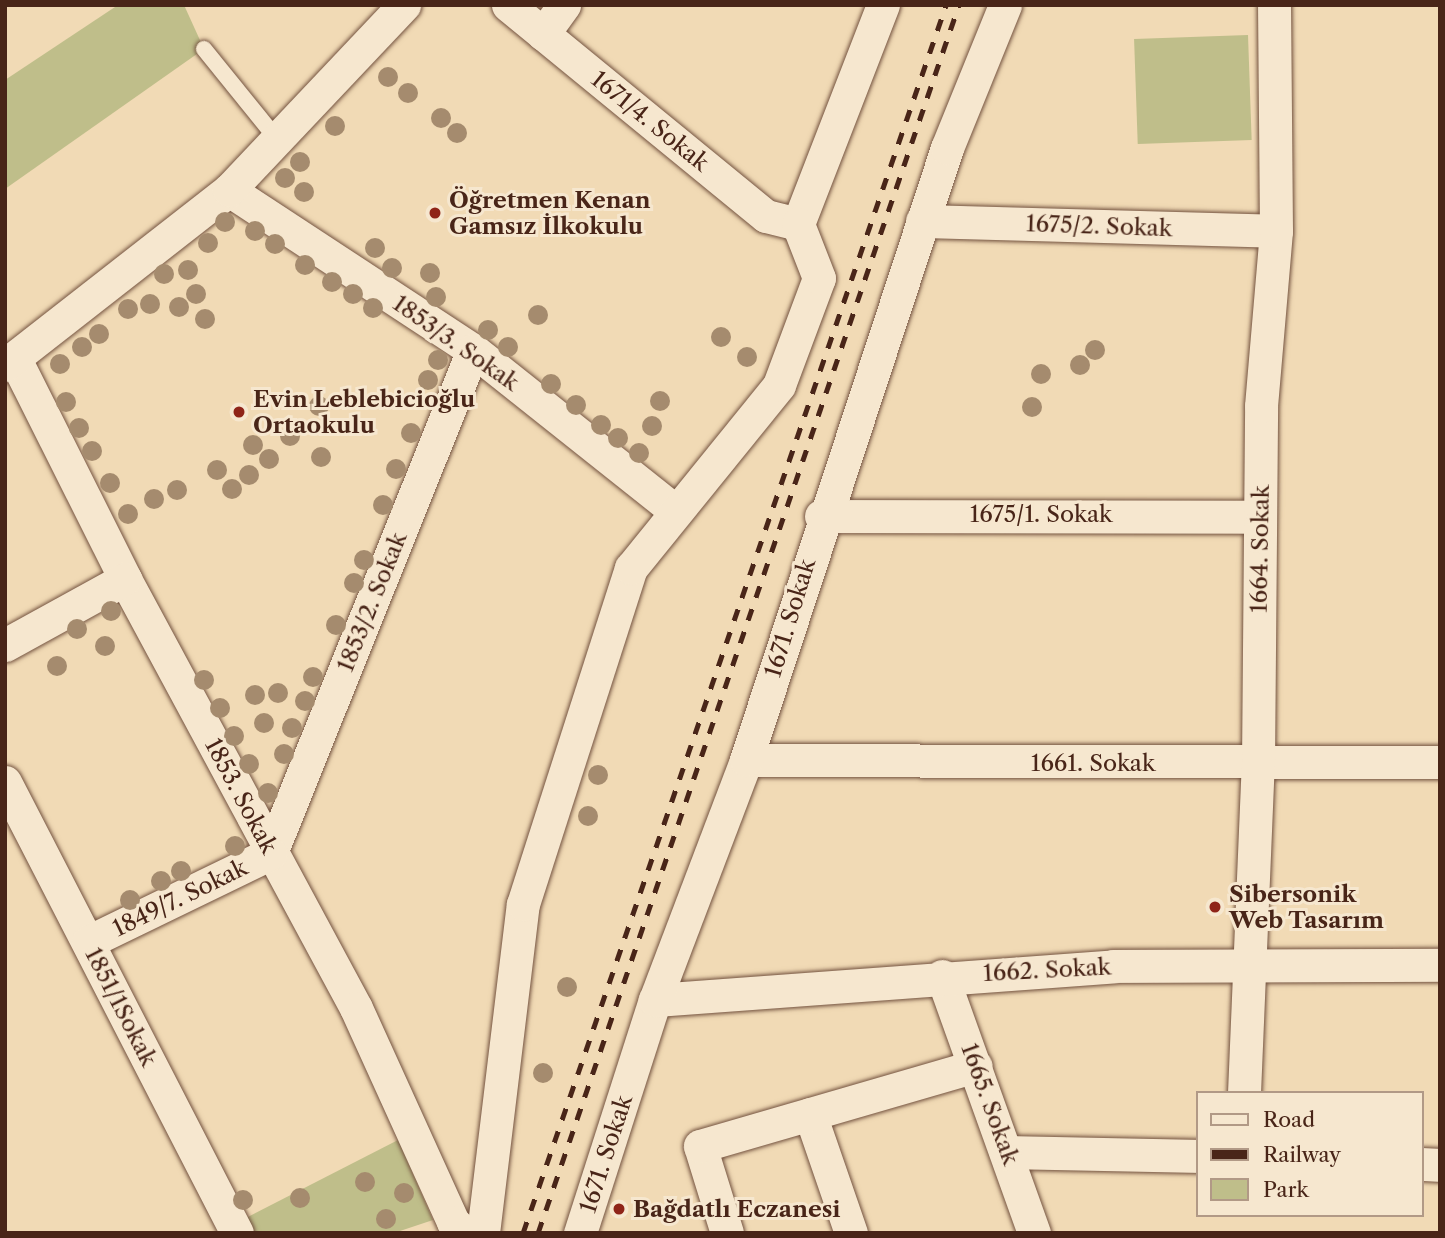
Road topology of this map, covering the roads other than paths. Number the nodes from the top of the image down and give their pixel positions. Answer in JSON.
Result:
{"nodes":[{"id":1,"x":404,"y":5,"type":"edge"},
{"id":2,"x":508,"y":5,"type":"edge"},
{"id":3,"x":564,"y":5,"type":"edge"},
{"id":4,"x":883,"y":5,"type":"edge"},
{"id":5,"x":1005,"y":5,"type":"edge"},
{"id":6,"x":1274,"y":5,"type":"edge"},
{"id":7,"x":543,"y":34,"type":"junction"},
{"id":8,"x":204,"y":49,"type":"dead end"},
{"id":9,"x":277,"y":139,"type":"junction"},
{"id":10,"x":229,"y":190,"type":"junction"},
{"id":11,"x":922,"y":221,"type":"junction"},
{"id":12,"x":798,"y":223,"type":"junction"},
{"id":13,"x":1276,"y":231,"type":"junction"},
{"id":14,"x":473,"y":350,"type":"junction"},
{"id":15,"x":10,"y":362,"type":"edge"},
{"id":16,"x":673,"y":509,"type":"junction"},
{"id":17,"x":821,"y":516,"type":"junction"},
{"id":18,"x":1260,"y":517,"type":"junction"},
{"id":19,"x":125,"y":579,"type":"junction"},
{"id":20,"x":5,"y":645,"type":"edge"},
{"id":21,"x":746,"y":760,"type":"junction"},
{"id":22,"x":1440,"y":762,"type":"edge"},
{"id":23,"x":1258,"y":764,"type":"junction"},
{"id":24,"x":5,"y":782,"type":"edge"},
{"id":25,"x":271,"y":853,"type":"junction"},
{"id":26,"x":88,"y":942,"type":"junction"},
{"id":27,"x":1440,"y":965,"type":"edge"},
{"id":28,"x":1246,"y":967,"type":"junction"},
{"id":29,"x":942,"y":976,"type":"junction"},
{"id":30,"x":655,"y":1000,"type":"junction"},
{"id":31,"x":976,"y":1066,"type":"junction"},
{"id":32,"x":1244,"y":1091,"type":"edge"},
{"id":33,"x":810,"y":1114,"type":"junction"},
{"id":34,"x":1009,"y":1152,"type":"junction"},
{"id":35,"x":1196,"y":1156,"type":"edge"},
{"id":36,"x":237,"y":1233,"type":"edge"},
{"id":37,"x":465,"y":1233,"type":"edge"},
{"id":38,"x":483,"y":1233,"type":"edge"},
{"id":39,"x":580,"y":1233,"type":"edge"},
{"id":40,"x":727,"y":1233,"type":"edge"},
{"id":41,"x":851,"y":1233,"type":"edge"},
{"id":42,"x":1034,"y":1233,"type":"edge"}],
"edges":[{"from":1,"to":9,"type":"street"},
{"from":2,"to":7,"type":"street","name":"1671/4. Sokak"},
{"from":3,"to":7,"type":"street"},
{"from":4,"to":12,"type":"street"},
{"from":5,"to":11,"type":"street","name":"1671. Sokak"},
{"from":6,"to":13,"type":"street","name":"1664. Sokak"},
{"from":7,"to":12,"type":"street","name":"1671/4. Sokak"},
{"from":8,"to":9,"type":"lane"},
{"from":9,"to":10,"type":"street"},
{"from":10,"to":14,"type":"street","name":"1853/3. Sokak"},
{"from":10,"to":15,"type":"street"},
{"from":11,"to":13,"type":"street","name":"1675/2. Sokak"},
{"from":11,"to":17,"type":"street","name":"1671. Sokak"},
{"from":12,"to":16,"type":"street"},
{"from":13,"to":18,"type":"street","name":"1664. Sokak"},
{"from":14,"to":16,"type":"street","name":"1853/3. Sokak"},
{"from":14,"to":25,"type":"street","name":"1853/2. Sokak"},
{"from":15,"to":19,"type":"street","name":"1853. Sokak"},
{"from":16,"to":38,"type":"street"},
{"from":17,"to":18,"type":"street","name":"1675/1. Sokak"},
{"from":17,"to":21,"type":"street","name":"1671. Sokak"},
{"from":18,"to":23,"type":"street","name":"1664. Sokak"},
{"from":19,"to":20,"type":"street"},
{"from":19,"to":25,"type":"street","name":"1853. Sokak"},
{"from":21,"to":23,"type":"street","name":"1661. Sokak"},
{"from":21,"to":30,"type":"street","name":"1671. Sokak"},
{"from":22,"to":23,"type":"street","name":"1661. Sokak"},
{"from":23,"to":28,"type":"street","name":"1664. Sokak"},
{"from":24,"to":26,"type":"street","name":"1851/1Sokak"},
{"from":25,"to":26,"type":"street","name":"1849/7. Sokak"},
{"from":25,"to":37,"type":"street","name":"1853. Sokak"},
{"from":26,"to":36,"type":"street","name":"1851/1Sokak"},
{"from":27,"to":28,"type":"street","name":"1662. Sokak"},
{"from":28,"to":29,"type":"street","name":"1662. Sokak"},
{"from":28,"to":32,"type":"street","name":"1664. Sokak"},
{"from":29,"to":30,"type":"street","name":"1662. Sokak"},
{"from":29,"to":31,"type":"street","name":"1665. Sokak"},
{"from":30,"to":39,"type":"street","name":"1671. Sokak"},
{"from":31,"to":33,"type":"street"},
{"from":31,"to":34,"type":"street","name":"1665. Sokak"},
{"from":33,"to":40,"type":"street"},
{"from":33,"to":41,"type":"street"},
{"from":34,"to":35,"type":"street"},
{"from":34,"to":42,"type":"street","name":"1665. Sokak"}]}
